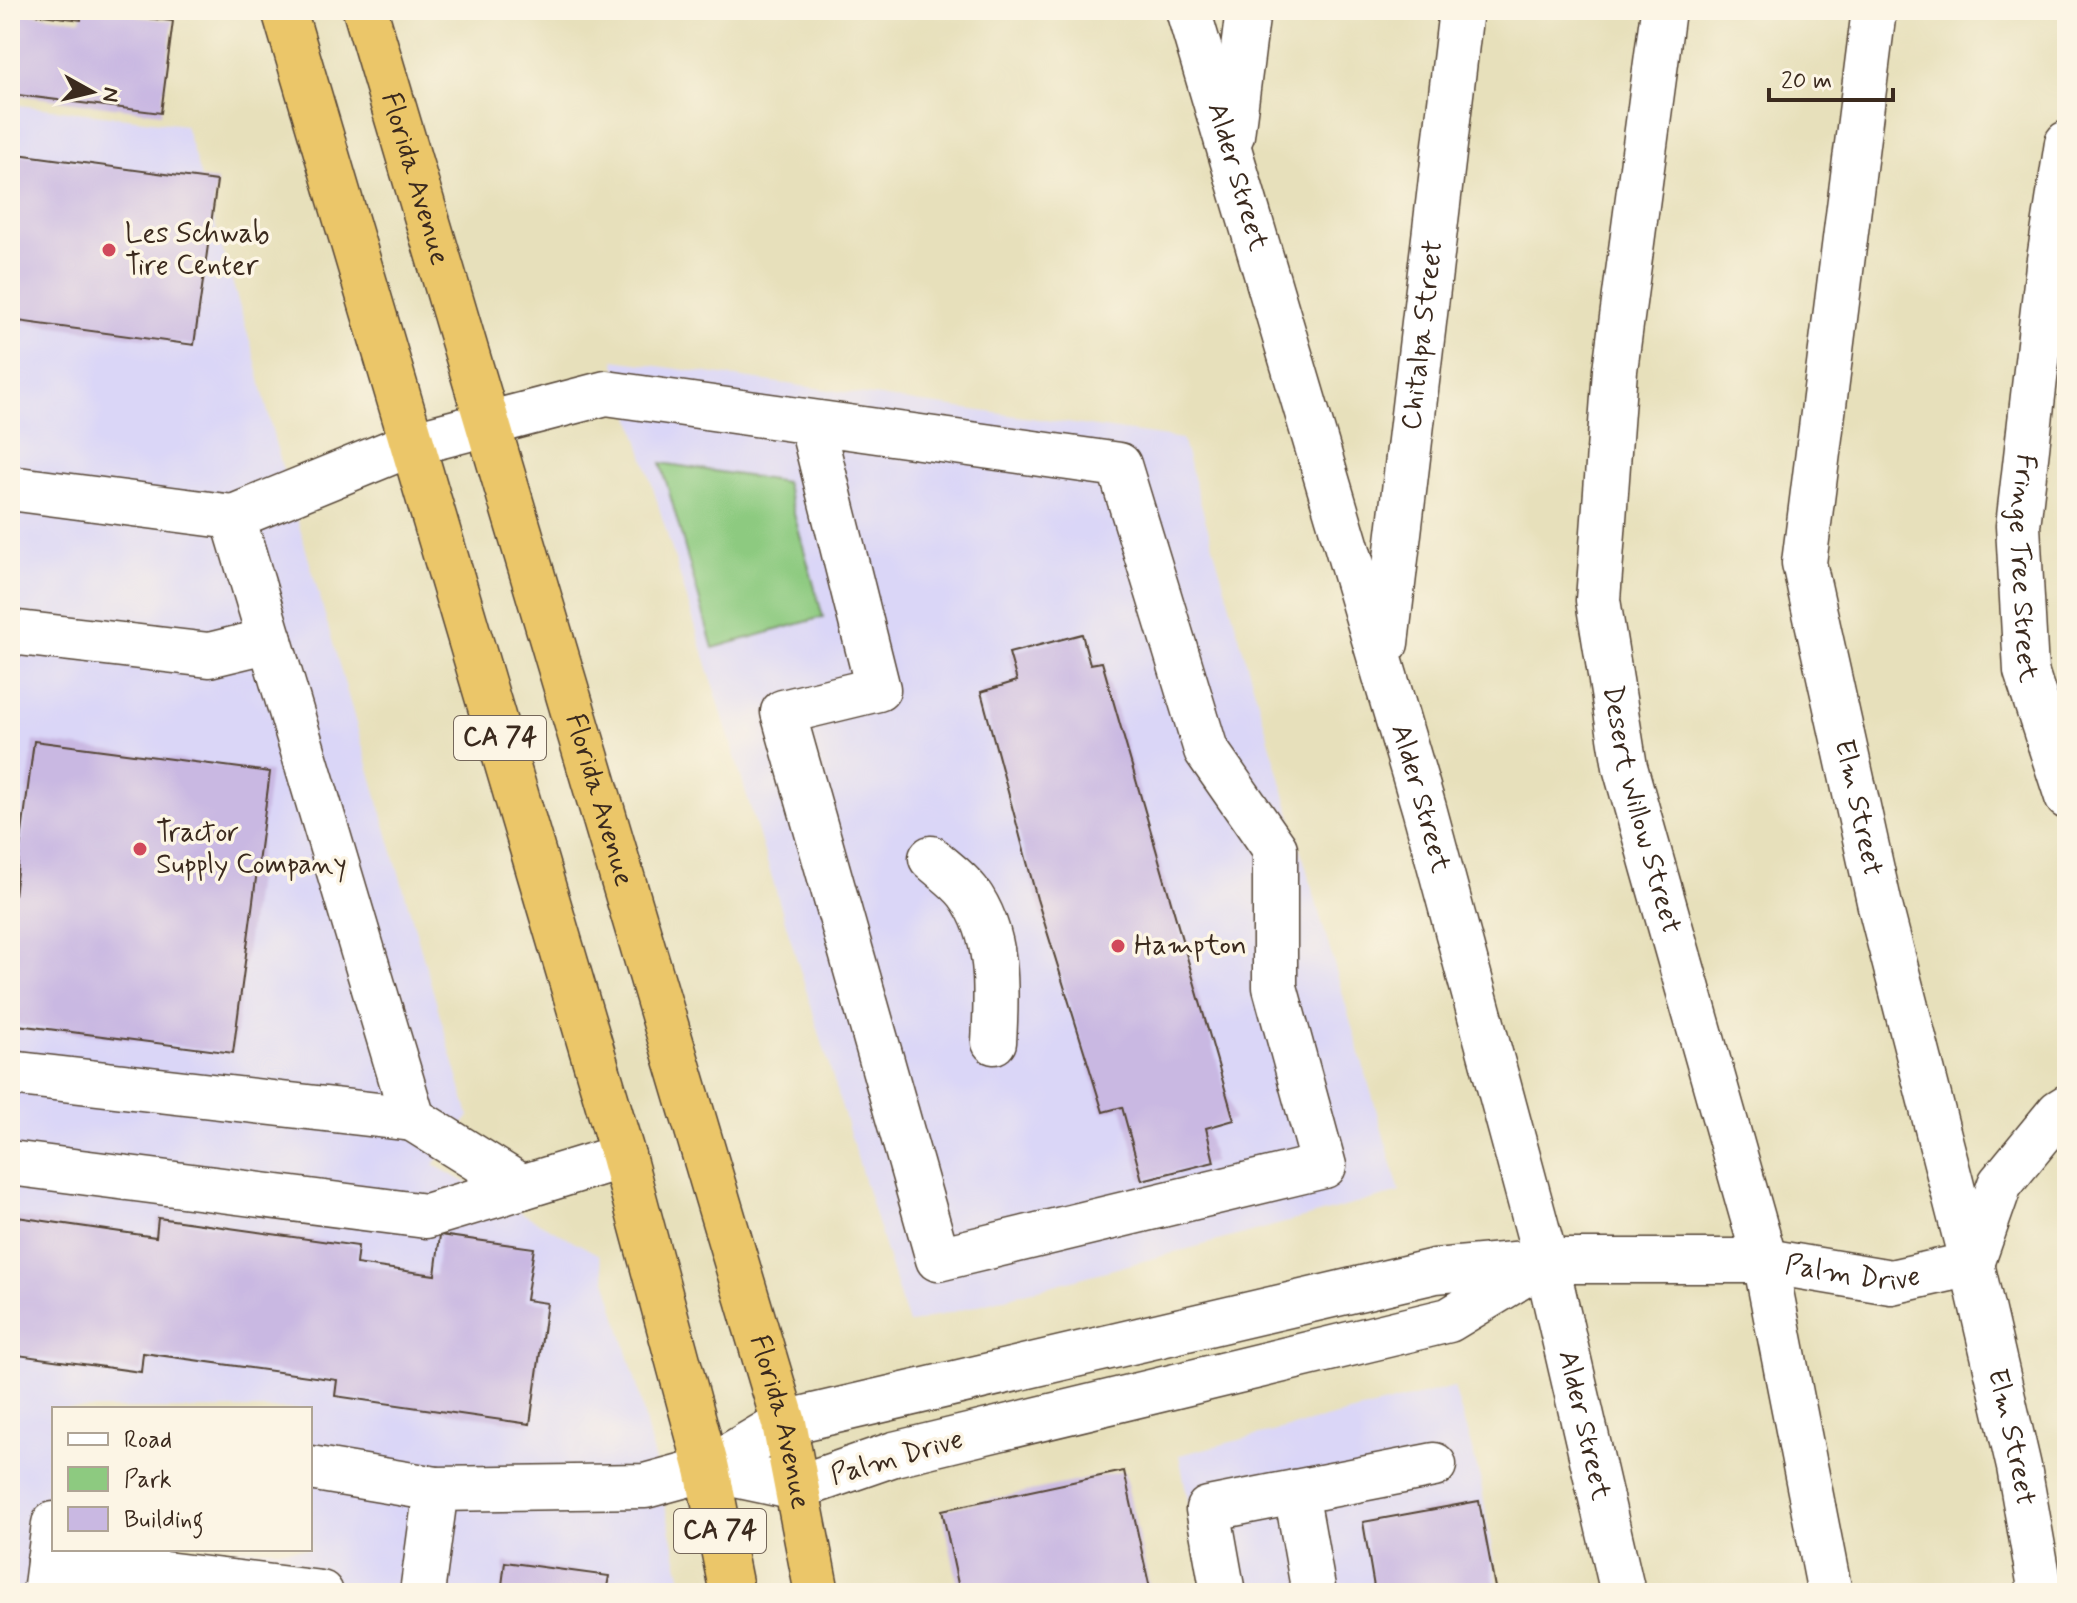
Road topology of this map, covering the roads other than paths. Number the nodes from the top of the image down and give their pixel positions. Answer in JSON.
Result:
{"nodes":[{"id":1,"x":284,"y":10,"type":"edge"},
{"id":2,"x":365,"y":10,"type":"edge"},
{"id":3,"x":1188,"y":10,"type":"edge"},
{"id":4,"x":1248,"y":10,"type":"edge"},
{"id":5,"x":1461,"y":10,"type":"edge"},
{"id":6,"x":1663,"y":10,"type":"edge"},
{"id":7,"x":1874,"y":10,"type":"edge"},
{"id":8,"x":2067,"y":143,"type":"edge"},
{"id":9,"x":1230,"y":150,"type":"junction"},
{"id":10,"x":811,"y":422,"type":"junction"},
{"id":11,"x":488,"y":424,"type":"junction"},
{"id":12,"x":414,"y":443,"type":"junction"},
{"id":13,"x":10,"y":488,"type":"edge"},
{"id":14,"x":233,"y":517,"type":"junction"},
{"id":15,"x":10,"y":632,"type":"edge"},
{"id":16,"x":270,"y":640,"type":"junction"},
{"id":17,"x":1384,"y":662,"type":"junction"},
{"id":18,"x":2067,"y":797,"type":"edge"},
{"id":19,"x":931,"y":858,"type":"dead end"},
{"id":20,"x":994,"y":1042,"type":"dead end"},
{"id":21,"x":10,"y":1073,"type":"edge"},
{"id":22,"x":2067,"y":1107,"type":"edge"},
{"id":23,"x":413,"y":1119,"type":"junction"},
{"id":24,"x":623,"y":1156,"type":"junction"},
{"id":25,"x":10,"y":1163,"type":"edge"},
{"id":26,"x":522,"y":1187,"type":"junction"},
{"id":27,"x":1546,"y":1261,"type":"junction"},
{"id":28,"x":1765,"y":1261,"type":"junction"},
{"id":29,"x":1972,"y":1264,"type":"junction"},
{"id":30,"x":1332,"y":1295,"type":"junction"},
{"id":31,"x":1168,"y":1334,"type":"junction"},
{"id":32,"x":1345,"y":1346,"type":"junction"},
{"id":33,"x":1181,"y":1386,"type":"junction"},
{"id":34,"x":784,"y":1423,"type":"junction"},
{"id":35,"x":1434,"y":1465,"type":"dead end"},
{"id":36,"x":312,"y":1468,"type":"edge"},
{"id":37,"x":707,"y":1469,"type":"junction"},
{"id":38,"x":796,"y":1488,"type":"junction"},
{"id":39,"x":436,"y":1489,"type":"junction"},
{"id":40,"x":1296,"y":1492,"type":"junction"},
{"id":41,"x":49,"y":1559,"type":"edge"},
{"id":42,"x":321,"y":1593,"type":"edge"},
{"id":43,"x":422,"y":1593,"type":"edge"},
{"id":44,"x":732,"y":1593,"type":"edge"},
{"id":45,"x":817,"y":1593,"type":"edge"},
{"id":46,"x":1223,"y":1593,"type":"edge"},
{"id":47,"x":1314,"y":1593,"type":"edge"},
{"id":48,"x":1623,"y":1593,"type":"edge"},
{"id":49,"x":1830,"y":1593,"type":"edge"},
{"id":50,"x":2041,"y":1593,"type":"edge"}],
"edges":[{"from":1,"to":12,"type":"highway","number":"CA 74"},
{"from":2,"to":11,"type":"highway","name":"Florida Avenue"},
{"from":3,"to":9,"type":"street","name":"Alder Street"},
{"from":4,"to":9,"type":"street"},
{"from":5,"to":17,"type":"street","name":"Chitalpa Street"},
{"from":6,"to":28,"type":"street","name":"Desert Willow Street"},
{"from":7,"to":29,"type":"street","name":"Elm Street"},
{"from":8,"to":18,"type":"street","name":"Fringe Tree Street"},
{"from":9,"to":17,"type":"street","name":"Alder Street"},
{"from":10,"to":10,"type":"street"},
{"from":10,"to":11,"type":"street"},
{"from":11,"to":12,"type":"street"},
{"from":11,"to":34,"type":"highway","name":"Florida Avenue"},
{"from":12,"to":14,"type":"street"},
{"from":12,"to":24,"type":"highway","number":"CA 74"},
{"from":13,"to":14,"type":"street"},
{"from":14,"to":16,"type":"street"},
{"from":15,"to":16,"type":"street"},
{"from":16,"to":23,"type":"street"},
{"from":17,"to":27,"type":"street","name":"Alder Street"},
{"from":19,"to":20,"type":"street"},
{"from":21,"to":23,"type":"street"},
{"from":22,"to":29,"type":"street"},
{"from":23,"to":26,"type":"street"},
{"from":24,"to":26,"type":"street"},
{"from":24,"to":37,"type":"highway","number":"CA 74"},
{"from":25,"to":26,"type":"street"},
{"from":27,"to":28,"type":"street","name":"Palm Drive"},
{"from":27,"to":30,"type":"street","name":"Palm Drive"},
{"from":27,"to":32,"type":"street","name":"Palm Drive"},
{"from":27,"to":48,"type":"street","name":"Alder Street"},
{"from":28,"to":29,"type":"street","name":"Palm Drive"},
{"from":28,"to":49,"type":"street","name":"Desert Willow Street"},
{"from":29,"to":50,"type":"street","name":"Elm Street"},
{"from":30,"to":31,"type":"street","name":"Palm Drive"},
{"from":30,"to":32,"type":"street"},
{"from":31,"to":33,"type":"street"},
{"from":31,"to":34,"type":"street","name":"Palm Drive"},
{"from":32,"to":33,"type":"street","name":"Palm Drive"},
{"from":33,"to":38,"type":"street","name":"Palm Drive"},
{"from":34,"to":37,"type":"street","name":"Palm Drive"},
{"from":34,"to":38,"type":"highway","name":"Florida Avenue"},
{"from":35,"to":40,"type":"street"},
{"from":36,"to":39,"type":"street"},
{"from":37,"to":38,"type":"street","name":"Palm Drive"},
{"from":37,"to":39,"type":"street"},
{"from":37,"to":44,"type":"highway","number":"CA 74"},
{"from":38,"to":45,"type":"highway","name":"Florida Avenue"},
{"from":39,"to":43,"type":"street"},
{"from":40,"to":46,"type":"street"},
{"from":40,"to":47,"type":"street"},
{"from":41,"to":42,"type":"street"}]}
